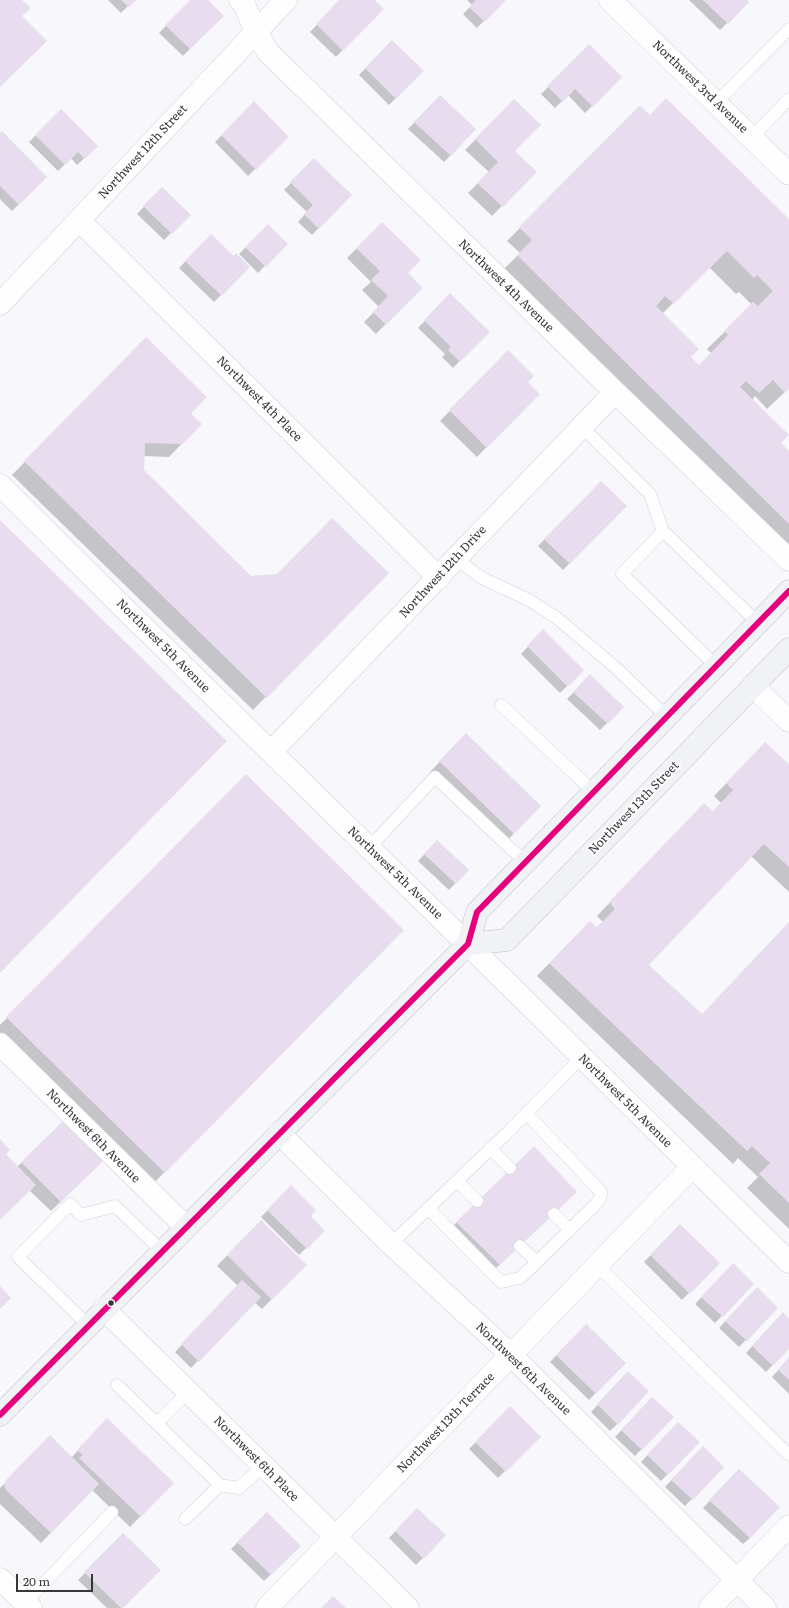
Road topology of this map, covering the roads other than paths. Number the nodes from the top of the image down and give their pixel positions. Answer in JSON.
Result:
{"nodes":[{"id":1,"x":240,"y":0,"type":"edge"},
{"id":2,"x":286,"y":0,"type":"edge"},
{"id":3,"x":610,"y":0,"type":"edge"},
{"id":4,"x":789,"y":29,"type":"edge"},
{"id":5,"x":256,"y":32,"type":"junction"},
{"id":6,"x":789,"y":99,"type":"edge"},
{"id":7,"x":717,"y":102,"type":"junction"},
{"id":8,"x":752,"y":137,"type":"junction"},
{"id":9,"x":789,"y":174,"type":"edge"},
{"id":10,"x":79,"y":220,"type":"junction"},
{"id":11,"x":0,"y":304,"type":"edge"},
{"id":12,"x":615,"y":392,"type":"junction"},
{"id":13,"x":582,"y":427,"type":"junction"},
{"id":14,"x":0,"y":484,"type":"edge"},
{"id":15,"x":663,"y":531,"type":"junction"},
{"id":16,"x":456,"y":558,"type":"junction"},
{"id":17,"x":789,"y":560,"type":"edge"},
{"id":18,"x":439,"y":578,"type":"junction"},
{"id":19,"x":789,"y":591,"type":"edge"},
{"id":20,"x":758,"y":623,"type":"junction"},
{"id":21,"x":789,"y":649,"type":"edge"},
{"id":22,"x":716,"y":666,"type":"junction"},
{"id":23,"x":753,"y":686,"type":"junction"},
{"id":24,"x":501,"y":704,"type":"dead end"},
{"id":25,"x":667,"y":717,"type":"junction"},
{"id":26,"x":789,"y":721,"type":"edge"},
{"id":27,"x":271,"y":752,"type":"junction"},
{"id":28,"x":594,"y":792,"type":"junction"},
{"id":29,"x":369,"y":848,"type":"junction"},
{"id":30,"x":525,"y":862,"type":"junction"},
{"id":31,"x":468,"y":944,"type":"junction"},
{"id":32,"x":0,"y":1044,"type":"edge"},
{"id":33,"x":582,"y":1057,"type":"junction"},
{"id":34,"x":527,"y":1114,"type":"junction"},
{"id":35,"x":279,"y":1133,"type":"junction"},
{"id":36,"x":490,"y":1148,"type":"junction"},
{"id":37,"x":692,"y":1167,"type":"junction"},
{"id":38,"x":510,"y":1168,"type":"dead end"},
{"id":39,"x":457,"y":1181,"type":"junction"},
{"id":40,"x":477,"y":1201,"type":"dead end"},
{"id":41,"x":428,"y":1208,"type":"junction"},
{"id":42,"x":554,"y":1214,"type":"dead end"},
{"id":43,"x":186,"y":1227,"type":"junction"},
{"id":44,"x":570,"y":1230,"type":"junction"},
{"id":45,"x":391,"y":1244,"type":"junction"},
{"id":46,"x":520,"y":1246,"type":"dead end"},
{"id":47,"x":162,"y":1251,"type":"junction"},
{"id":48,"x":537,"y":1262,"type":"junction"},
{"id":49,"x":789,"y":1262,"type":"edge"},
{"id":50,"x":597,"y":1265,"type":"junction"},
{"id":51,"x":104,"y":1309,"type":"junction"},
{"id":52,"x":88,"y":1325,"type":"junction"},
{"id":53,"x":511,"y":1355,"type":"junction"},
{"id":54,"x":117,"y":1384,"type":"dead end"},
{"id":55,"x":188,"y":1392,"type":"junction"},
{"id":56,"x":0,"y":1414,"type":"edge"},
{"id":57,"x":157,"y":1423,"type":"junction"},
{"id":58,"x":789,"y":1455,"type":"edge"},
{"id":59,"x":263,"y":1466,"type":"junction"},
{"id":60,"x":220,"y":1485,"type":"junction"},
{"id":61,"x":112,"y":1512,"type":"dead end"},
{"id":62,"x":185,"y":1520,"type":"dead end"},
{"id":63,"x":789,"y":1526,"type":"edge"},
{"id":64,"x":336,"y":1538,"type":"junction"},
{"id":65,"x":0,"y":1578,"type":"edge"},
{"id":66,"x":737,"y":1580,"type":"junction"},
{"id":67,"x":28,"y":1605,"type":"edge"},
{"id":68,"x":267,"y":1608,"type":"edge"},
{"id":69,"x":408,"y":1608,"type":"edge"},
{"id":70,"x":710,"y":1608,"type":"edge"},
{"id":71,"x":765,"y":1608,"type":"edge"}],
"edges":[{"from":1,"to":5,"type":"street","name":"Northwest 4th Avenue"},
{"from":2,"to":5,"type":"street","name":"Northwest 12th Street"},
{"from":3,"to":7,"type":"street","name":"Northwest 3rd Avenue"},
{"from":4,"to":7,"type":"lane"},
{"from":5,"to":10,"type":"street","name":"Northwest 12th Street"},
{"from":5,"to":12,"type":"street","name":"Northwest 4th Avenue"},
{"from":6,"to":8,"type":"lane"},
{"from":7,"to":8,"type":"street","name":"Northwest 3rd Avenue"},
{"from":8,"to":9,"type":"street","name":"Northwest 3rd Avenue"},
{"from":10,"to":11,"type":"street","name":"Northwest 12th Street"},
{"from":10,"to":18,"type":"street","name":"Northwest 4th Place"},
{"from":12,"to":13,"type":"street","name":"Northwest 12th Drive"},
{"from":12,"to":17,"type":"street","name":"Northwest 4th Avenue"},
{"from":13,"to":15,"type":"lane"},
{"from":13,"to":16,"type":"street","name":"Northwest 12th Drive"},
{"from":14,"to":27,"type":"street","name":"Northwest 5th Avenue"},
{"from":15,"to":20,"type":"lane"},
{"from":15,"to":22,"type":"lane"},
{"from":16,"to":18,"type":"street","name":"Northwest 12th Drive"},
{"from":16,"to":25,"type":"lane"},
{"from":18,"to":27,"type":"street","name":"Northwest 12th Drive"},
{"from":19,"to":20,"type":"main road"},
{"from":20,"to":22,"type":"main road"},
{"from":21,"to":23,"type":"main road","name":"Northwest 13th Street"},
{"from":22,"to":25,"type":"main road"},
{"from":23,"to":26,"type":"street"},
{"from":23,"to":31,"type":"main road","name":"Northwest 13th Street"},
{"from":24,"to":28,"type":"lane"},
{"from":25,"to":28,"type":"main road"},
{"from":27,"to":29,"type":"street","name":"Northwest 5th Avenue"},
{"from":28,"to":30,"type":"main road"},
{"from":29,"to":30,"type":"lane"},
{"from":29,"to":31,"type":"street","name":"Northwest 5th Avenue"},
{"from":30,"to":31,"type":"main road"},
{"from":31,"to":33,"type":"street","name":"Northwest 5th Avenue"},
{"from":31,"to":35,"type":"main road"},
{"from":32,"to":43,"type":"street","name":"Northwest 6th Avenue"},
{"from":33,"to":34,"type":"lane"},
{"from":33,"to":37,"type":"street","name":"Northwest 5th Avenue"},
{"from":34,"to":36,"type":"lane"},
{"from":34,"to":44,"type":"lane"},
{"from":35,"to":43,"type":"main road"},
{"from":35,"to":45,"type":"street","name":"Northwest 6th Avenue"},
{"from":36,"to":38,"type":"lane"},
{"from":36,"to":39,"type":"lane"},
{"from":37,"to":49,"type":"street","name":"Northwest 5th Avenue"},
{"from":37,"to":50,"type":"street","name":"Northwest 13th Terrace"},
{"from":39,"to":40,"type":"lane"},
{"from":39,"to":41,"type":"lane"},
{"from":41,"to":45,"type":"lane"},
{"from":41,"to":48,"type":"lane"},
{"from":42,"to":44,"type":"lane"},
{"from":43,"to":47,"type":"main road"},
{"from":44,"to":48,"type":"lane"},
{"from":45,"to":53,"type":"street","name":"Northwest 6th Avenue"},
{"from":46,"to":48,"type":"lane"},
{"from":47,"to":51,"type":"main road"},
{"from":47,"to":52,"type":"lane"},
{"from":50,"to":53,"type":"street","name":"Northwest 13th Terrace"},
{"from":50,"to":58,"type":"lane"},
{"from":51,"to":52,"type":"main road"},
{"from":51,"to":55,"type":"street","name":"Northwest 6th Place"},
{"from":52,"to":56,"type":"main road"},
{"from":53,"to":64,"type":"street","name":"Northwest 13th Terrace"},
{"from":53,"to":66,"type":"street","name":"Northwest 6th Avenue"},
{"from":54,"to":57,"type":"lane"},
{"from":55,"to":57,"type":"lane"},
{"from":55,"to":59,"type":"street","name":"Northwest 6th Place"},
{"from":57,"to":60,"type":"lane"},
{"from":59,"to":60,"type":"lane"},
{"from":59,"to":64,"type":"street","name":"Northwest 6th Place"},
{"from":60,"to":62,"type":"lane"},
{"from":61,"to":67,"type":"lane"},
{"from":63,"to":66,"type":"street"},
{"from":64,"to":68,"type":"street","name":"Northwest 13th Terrace"},
{"from":64,"to":69,"type":"street","name":"Northwest 6th Place"},
{"from":65,"to":67,"type":"street"},
{"from":66,"to":70,"type":"street"},
{"from":66,"to":71,"type":"street","name":"Northwest 6th Avenue"}]}
